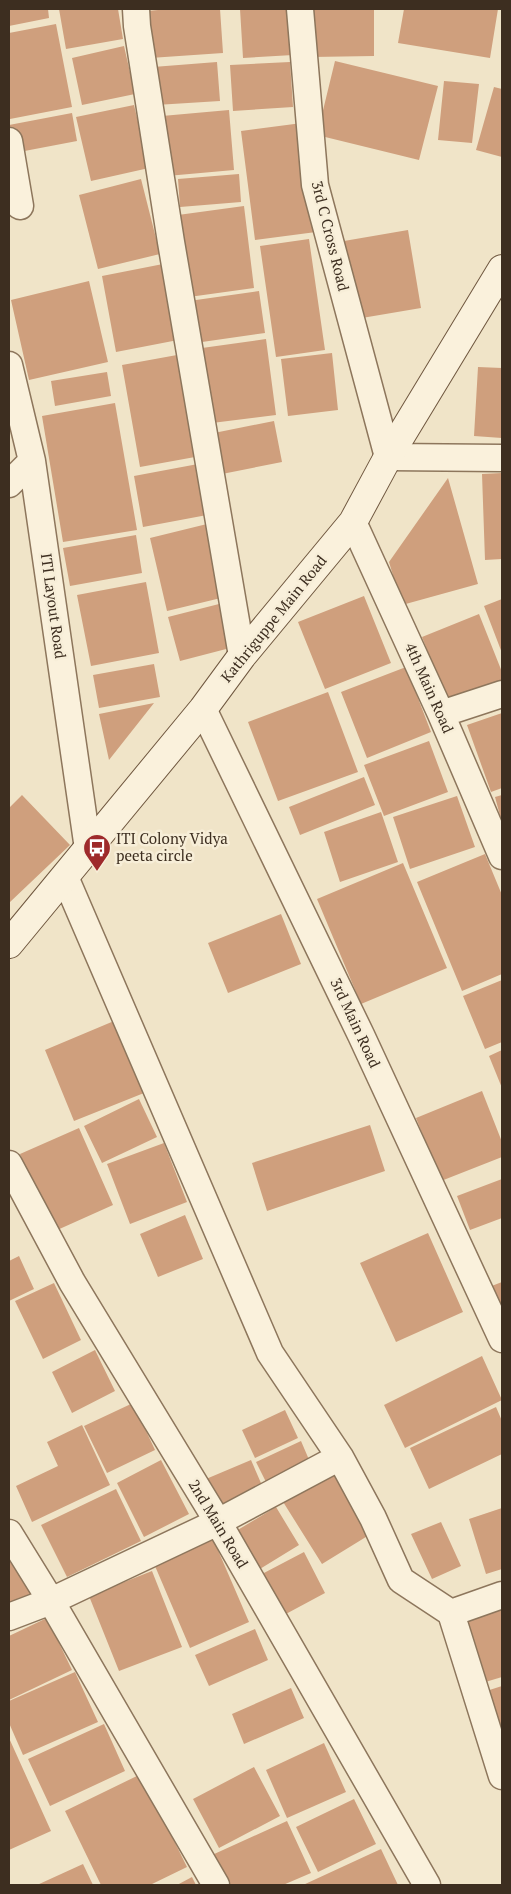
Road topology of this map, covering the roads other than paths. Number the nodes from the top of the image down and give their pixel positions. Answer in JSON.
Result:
{"nodes":[{"id":1,"x":136,"y":9,"type":"edge"},
{"id":2,"x":300,"y":9,"type":"edge"},
{"id":3,"x":9,"y":141,"type":"edge"},
{"id":4,"x":20,"y":206,"type":"dead end"},
{"id":5,"x":502,"y":269,"type":"edge"},
{"id":6,"x":9,"y":365,"type":"edge"},
{"id":7,"x":388,"y":457,"type":"junction"},
{"id":8,"x":502,"y":458,"type":"edge"},
{"id":9,"x":32,"y":461,"type":"junction"},
{"id":10,"x":9,"y":484,"type":"edge"},
{"id":11,"x":353,"y":522,"type":"junction"},
{"id":12,"x":242,"y":656,"type":"junction"},
{"id":13,"x":502,"y":694,"type":"edge"},
{"id":14,"x":203,"y":708,"type":"junction"},
{"id":15,"x":441,"y":714,"type":"junction"},
{"id":16,"x":88,"y":849,"type":"junction"},
{"id":17,"x":502,"y":856,"type":"edge"},
{"id":18,"x":65,"y":877,"type":"junction"},
{"id":19,"x":9,"y":944,"type":"edge"},
{"id":20,"x":9,"y":1164,"type":"edge"},
{"id":21,"x":502,"y":1339,"type":"edge"},
{"id":22,"x":340,"y":1457,"type":"junction"},
{"id":23,"x":218,"y":1522,"type":"junction"},
{"id":24,"x":9,"y":1533,"type":"edge"},
{"id":25,"x":502,"y":1594,"type":"edge"},
{"id":26,"x":51,"y":1601,"type":"junction"},
{"id":27,"x":451,"y":1613,"type":"junction"},
{"id":28,"x":9,"y":1617,"type":"edge"},
{"id":29,"x":502,"y":1776,"type":"edge"},
{"id":30,"x":216,"y":1885,"type":"edge"},
{"id":31,"x":427,"y":1885,"type":"edge"}],
"edges":[{"from":1,"to":12,"type":"street"},
{"from":2,"to":7,"type":"street","name":"3rd C Cross Road"},
{"from":3,"to":4,"type":"street"},
{"from":5,"to":7,"type":"main road","name":"Kathriguppe Main Road"},
{"from":6,"to":9,"type":"street","name":"ITI Layout Road"},
{"from":7,"to":8,"type":"street"},
{"from":7,"to":11,"type":"main road","name":"Kathriguppe Main Road"},
{"from":9,"to":10,"type":"street"},
{"from":9,"to":16,"type":"street","name":"ITI Layout Road"},
{"from":11,"to":12,"type":"main road","name":"Kathriguppe Main Road"},
{"from":11,"to":15,"type":"street","name":"4th Main Road"},
{"from":12,"to":14,"type":"main road","name":"Kathriguppe Main Road"},
{"from":13,"to":15,"type":"street"},
{"from":14,"to":16,"type":"main road","name":"Kathriguppe Main Road"},
{"from":14,"to":21,"type":"street","name":"3rd Main Road"},
{"from":15,"to":17,"type":"street","name":"4th Main Road"},
{"from":16,"to":18,"type":"main road","name":"Kathriguppe Main Road"},
{"from":18,"to":19,"type":"main road","name":"Kathriguppe Main Road"},
{"from":18,"to":22,"type":"street"},
{"from":20,"to":23,"type":"street","name":"2nd Main Road"},
{"from":22,"to":23,"type":"street"},
{"from":22,"to":27,"type":"street"},
{"from":23,"to":26,"type":"street"},
{"from":23,"to":31,"type":"street","name":"2nd Main Road"},
{"from":24,"to":26,"type":"street"},
{"from":25,"to":27,"type":"street"},
{"from":26,"to":28,"type":"street"},
{"from":26,"to":30,"type":"street"},
{"from":27,"to":29,"type":"street"}]}
